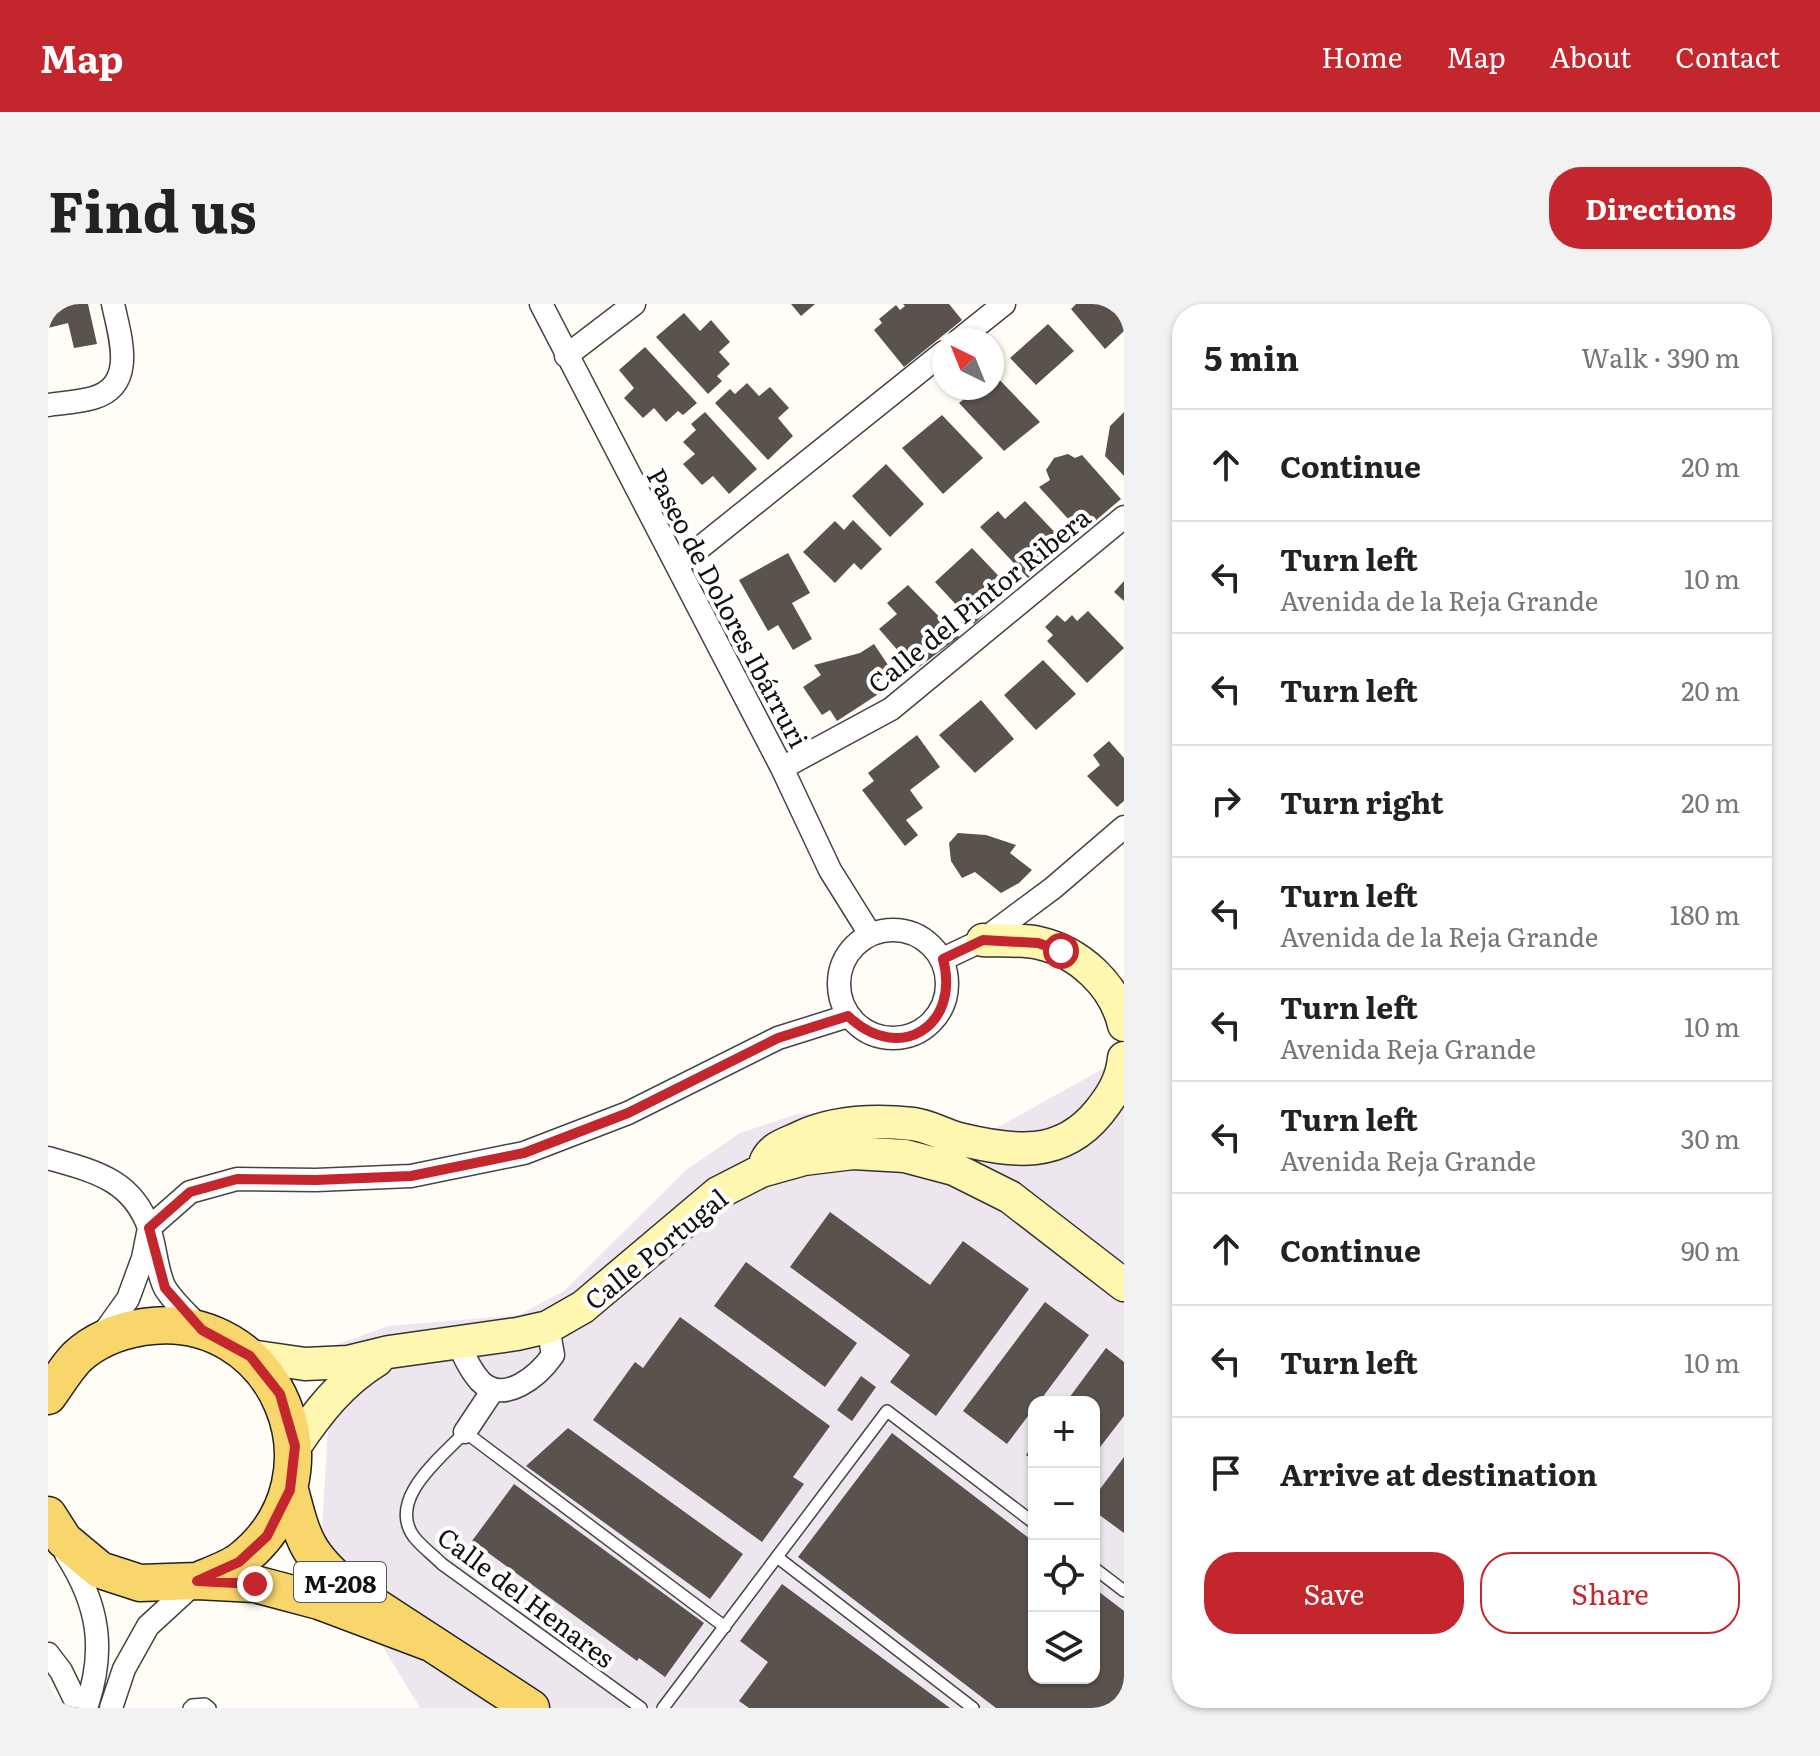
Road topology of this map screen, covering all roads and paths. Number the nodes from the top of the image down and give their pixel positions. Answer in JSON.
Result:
{"nodes":[{"id":1,"x":113,"y":304,"type":"edge"},
{"id":2,"x":541,"y":304,"type":"edge"},
{"id":3,"x":634,"y":304,"type":"edge"},
{"id":4,"x":1004,"y":304,"type":"edge"},
{"id":5,"x":974,"y":328,"type":"edge"},
{"id":6,"x":566,"y":356,"type":"junction"},
{"id":7,"x":932,"y":362,"type":"edge"},
{"id":8,"x":48,"y":405,"type":"edge"},
{"id":9,"x":1124,"y":517,"type":"edge"},
{"id":10,"x":677,"y":566,"type":"junction"},
{"id":11,"x":782,"y":768,"type":"junction"},
{"id":12,"x":1124,"y":827,"type":"edge"},
{"id":13,"x":870,"y":934,"type":"junction"},
{"id":14,"x":983,"y":940,"type":"junction"},
{"id":15,"x":943,"y":959,"type":"junction"},
{"id":16,"x":848,"y":1016,"type":"junction"},
{"id":17,"x":1124,"y":1025,"type":"edge"},
{"id":18,"x":1124,"y":1058,"type":"edge"},
{"id":19,"x":48,"y":1158,"type":"edge"},
{"id":20,"x":761,"y":1171,"type":"junction"},
{"id":21,"x":149,"y":1228,"type":"junction"},
{"id":22,"x":1124,"y":1285,"type":"edge"},
{"id":23,"x":548,"y":1327,"type":"junction"},
{"id":24,"x":202,"y":1330,"type":"junction"},
{"id":25,"x":458,"y":1343,"type":"junction"},
{"id":26,"x":389,"y":1352,"type":"junction"},
{"id":27,"x":74,"y":1354,"type":"edge"},
{"id":28,"x":250,"y":1356,"type":"junction"},
{"id":29,"x":493,"y":1390,"type":"junction"},
{"id":30,"x":48,"y":1396,"type":"edge"},
{"id":31,"x":465,"y":1432,"type":"junction"},
{"id":32,"x":295,"y":1446,"type":"junction"},
{"id":33,"x":290,"y":1490,"type":"junction"},
{"id":34,"x":48,"y":1516,"type":"edge"},
{"id":35,"x":1028,"y":1518,"type":"edge"},
{"id":36,"x":777,"y":1557,"type":"junction"},
{"id":37,"x":1100,"y":1573,"type":"edge"},
{"id":38,"x":197,"y":1581,"type":"junction"},
{"id":39,"x":1124,"y":1591,"type":"edge"},
{"id":40,"x":725,"y":1627,"type":"junction"},
{"id":41,"x":428,"y":1642,"type":"junction"},
{"id":42,"x":48,"y":1654,"type":"edge"},
{"id":43,"x":79,"y":1708,"type":"edge"},
{"id":44,"x":86,"y":1708,"type":"edge"},
{"id":45,"x":111,"y":1708,"type":"edge"},
{"id":46,"x":189,"y":1708,"type":"edge"},
{"id":47,"x":210,"y":1708,"type":"edge"},
{"id":48,"x":531,"y":1708,"type":"edge"},
{"id":49,"x":641,"y":1708,"type":"edge"},
{"id":50,"x":663,"y":1708,"type":"edge"},
{"id":51,"x":973,"y":1708,"type":"edge"}],
"edges":[{"from":1,"to":8,"type":"street"},
{"from":2,"to":6,"type":"street","name":"Paseo de Dolores Ibárruri"},
{"from":3,"to":6,"type":"street"},
{"from":4,"to":5,"type":"street"},
{"from":6,"to":10,"type":"street","name":"Paseo de Dolores Ibárruri"},
{"from":7,"to":10,"type":"street"},
{"from":9,"to":11,"type":"street","name":"Calle del Pintor Ribera"},
{"from":10,"to":11,"type":"street","name":"Paseo de Dolores Ibárruri"},
{"from":11,"to":13,"type":"street","name":"Paseo de Dolores Ibárruri"},
{"from":12,"to":14,"type":"street"},
{"from":13,"to":15,"type":"street"},
{"from":13,"to":16,"type":"street"},
{"from":14,"to":15,"type":"street"},
{"from":14,"to":17,"type":"street"},
{"from":15,"to":16,"type":"street"},
{"from":16,"to":21,"type":"street"},
{"from":18,"to":20,"type":"street"},
{"from":19,"to":21,"type":"street"},
{"from":20,"to":22,"type":"street","name":"Calle Portugal"},
{"from":20,"to":23,"type":"street","name":"Calle Portugal"},
{"from":21,"to":24,"type":"street"},
{"from":21,"to":27,"type":"street"},
{"from":23,"to":25,"type":"street","name":"Calle Portugal"},
{"from":23,"to":29,"type":"street"},
{"from":24,"to":27,"type":"main road","number":"M-208"},
{"from":24,"to":28,"type":"main road","number":"M-208"},
{"from":25,"to":26,"type":"street","name":"Calle Portugal"},
{"from":25,"to":29,"type":"street"},
{"from":26,"to":28,"type":"street","name":"Calle Portugal"},
{"from":26,"to":32,"type":"street","name":"Calle Portugal"},
{"from":27,"to":30,"type":"main road"},
{"from":28,"to":32,"type":"main road","number":"M-208"},
{"from":29,"to":31,"type":"street"},
{"from":31,"to":40,"type":"lane"},
{"from":31,"to":49,"type":"lane","name":"Calle del Henares"},
{"from":32,"to":33,"type":"main road","number":"M-208"},
{"from":33,"to":38,"type":"main road","number":"M-208"},
{"from":33,"to":41,"type":"main road","number":"M-208"},
{"from":34,"to":38,"type":"main road","number":"M-208"},
{"from":34,"to":44,"type":"street"},
{"from":35,"to":36,"type":"lane"},
{"from":36,"to":40,"type":"lane"},
{"from":36,"to":51,"type":"lane"},
{"from":37,"to":39,"type":"lane"},
{"from":38,"to":41,"type":"main road","number":"M-208"},
{"from":38,"to":45,"type":"street"},
{"from":40,"to":50,"type":"lane"},
{"from":41,"to":48,"type":"main road","number":"M-208"},
{"from":42,"to":43,"type":"street"},
{"from":46,"to":47,"type":"lane"}]}
